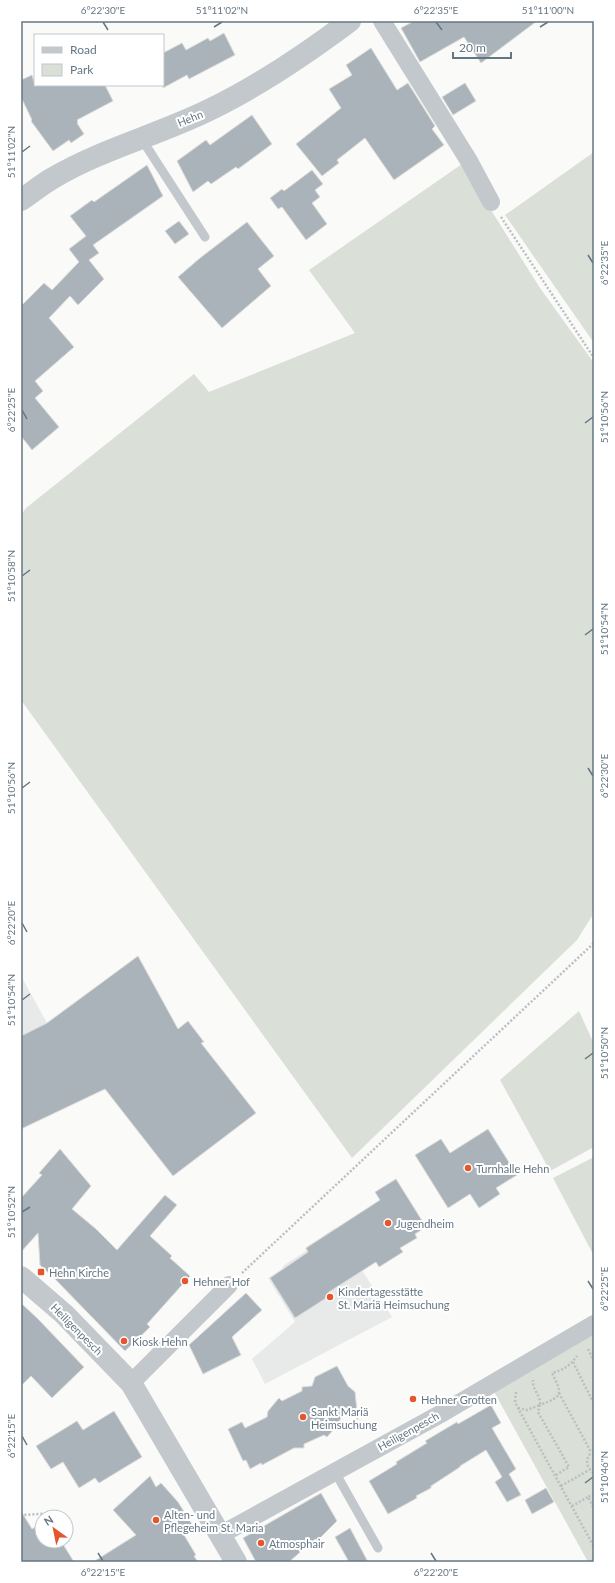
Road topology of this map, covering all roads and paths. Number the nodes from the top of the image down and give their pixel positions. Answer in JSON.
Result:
{"nodes":[{"id":1,"x":350,"y":21,"type":"edge"},
{"id":2,"x":382,"y":21,"type":"edge"},
{"id":3,"x":141,"y":138,"type":"junction"},
{"id":4,"x":21,"y":200,"type":"edge"},
{"id":5,"x":491,"y":202,"type":"joint"},
{"id":6,"x":205,"y":237,"type":"dead end"},
{"id":7,"x":594,"y":358,"type":"edge"},
{"id":8,"x":594,"y":943,"type":"edge"},
{"id":9,"x":23,"y":1282,"type":"edge"},
{"id":10,"x":229,"y":1285,"type":"joint"},
{"id":11,"x":594,"y":1324,"type":"edge"},
{"id":12,"x":594,"y":1346,"type":"edge"},
{"id":13,"x":588,"y":1349,"type":"junction"},
{"id":14,"x":584,"y":1351,"type":"dead end"},
{"id":15,"x":579,"y":1354,"type":"dead end"},
{"id":16,"x":540,"y":1355,"type":"junction"},
{"id":17,"x":594,"y":1361,"type":"edge"},
{"id":18,"x":573,"y":1362,"type":"junction"},
{"id":19,"x":552,"y":1373,"type":"junction"},
{"id":20,"x":547,"y":1375,"type":"dead end"},
{"id":21,"x":538,"y":1378,"type":"dead end"},
{"id":22,"x":533,"y":1380,"type":"junction"},
{"id":23,"x":526,"y":1382,"type":"dead end"},
{"id":24,"x":131,"y":1384,"type":"junction"},
{"id":25,"x":518,"y":1388,"type":"dead end"},
{"id":26,"x":559,"y":1393,"type":"junction"},
{"id":27,"x":594,"y":1404,"type":"edge"},
{"id":28,"x":540,"y":1405,"type":"junction"},
{"id":29,"x":518,"y":1408,"type":"junction"},
{"id":30,"x":593,"y":1452,"type":"edge"},
{"id":31,"x":589,"y":1470,"type":"junction"},
{"id":32,"x":335,"y":1472,"type":"junction"},
{"id":33,"x":594,"y":1473,"type":"edge"},
{"id":34,"x":556,"y":1475,"type":"junction"},
{"id":35,"x":561,"y":1486,"type":"junction"},
{"id":36,"x":594,"y":1494,"type":"edge"},
{"id":37,"x":588,"y":1497,"type":"junction"},
{"id":38,"x":572,"y":1506,"type":"junction"},
{"id":39,"x":594,"y":1509,"type":"edge"},
{"id":40,"x":34,"y":1514,"type":"edge"},
{"id":41,"x":21,"y":1517,"type":"edge"},
{"id":42,"x":220,"y":1535,"type":"junction"},
{"id":43,"x":594,"y":1547,"type":"edge"},
{"id":44,"x":378,"y":1548,"type":"dead end"},
{"id":45,"x":236,"y":1562,"type":"edge"}],
"edges":[{"from":1,"to":3,"type":"street","name":"Hehn"},
{"from":2,"to":5,"type":"street"},
{"from":3,"to":4,"type":"street","name":"Hehn"},
{"from":3,"to":6,"type":"lane"},
{"from":5,"to":7,"type":"path"},
{"from":8,"to":10,"type":"path"},
{"from":9,"to":24,"type":"street","name":"Heiligenpesch"},
{"from":10,"to":24,"type":"street"},
{"from":11,"to":16,"type":"street","name":"Heiligenpesch"},
{"from":12,"to":13,"type":"path"},
{"from":13,"to":14,"type":"path"},
{"from":13,"to":17,"type":"path"},
{"from":15,"to":18,"type":"path"},
{"from":16,"to":19,"type":"path"},
{"from":16,"to":32,"type":"street","name":"Heiligenpesch"},
{"from":18,"to":19,"type":"path"},
{"from":18,"to":27,"type":"path"},
{"from":19,"to":20,"type":"path"},
{"from":19,"to":26,"type":"path"},
{"from":21,"to":22,"type":"path"},
{"from":22,"to":23,"type":"path"},
{"from":22,"to":28,"type":"path"},
{"from":24,"to":42,"type":"street","name":"Heiligenpesch"},
{"from":25,"to":29,"type":"path"},
{"from":26,"to":28,"type":"path"},
{"from":26,"to":30,"type":"path"},
{"from":28,"to":29,"type":"path"},
{"from":28,"to":34,"type":"path"},
{"from":29,"to":34,"type":"path"},
{"from":30,"to":31,"type":"path"},
{"from":31,"to":33,"type":"path"},
{"from":31,"to":35,"type":"path"},
{"from":32,"to":42,"type":"street","name":"Heiligenpesch"},
{"from":32,"to":44,"type":"lane"},
{"from":34,"to":35,"type":"path"},
{"from":35,"to":38,"type":"path"},
{"from":36,"to":37,"type":"path"},
{"from":37,"to":38,"type":"path"},
{"from":37,"to":39,"type":"path"},
{"from":38,"to":43,"type":"path"},
{"from":40,"to":41,"type":"path"},
{"from":42,"to":45,"type":"street","name":"Heiligenpesch"}]}
